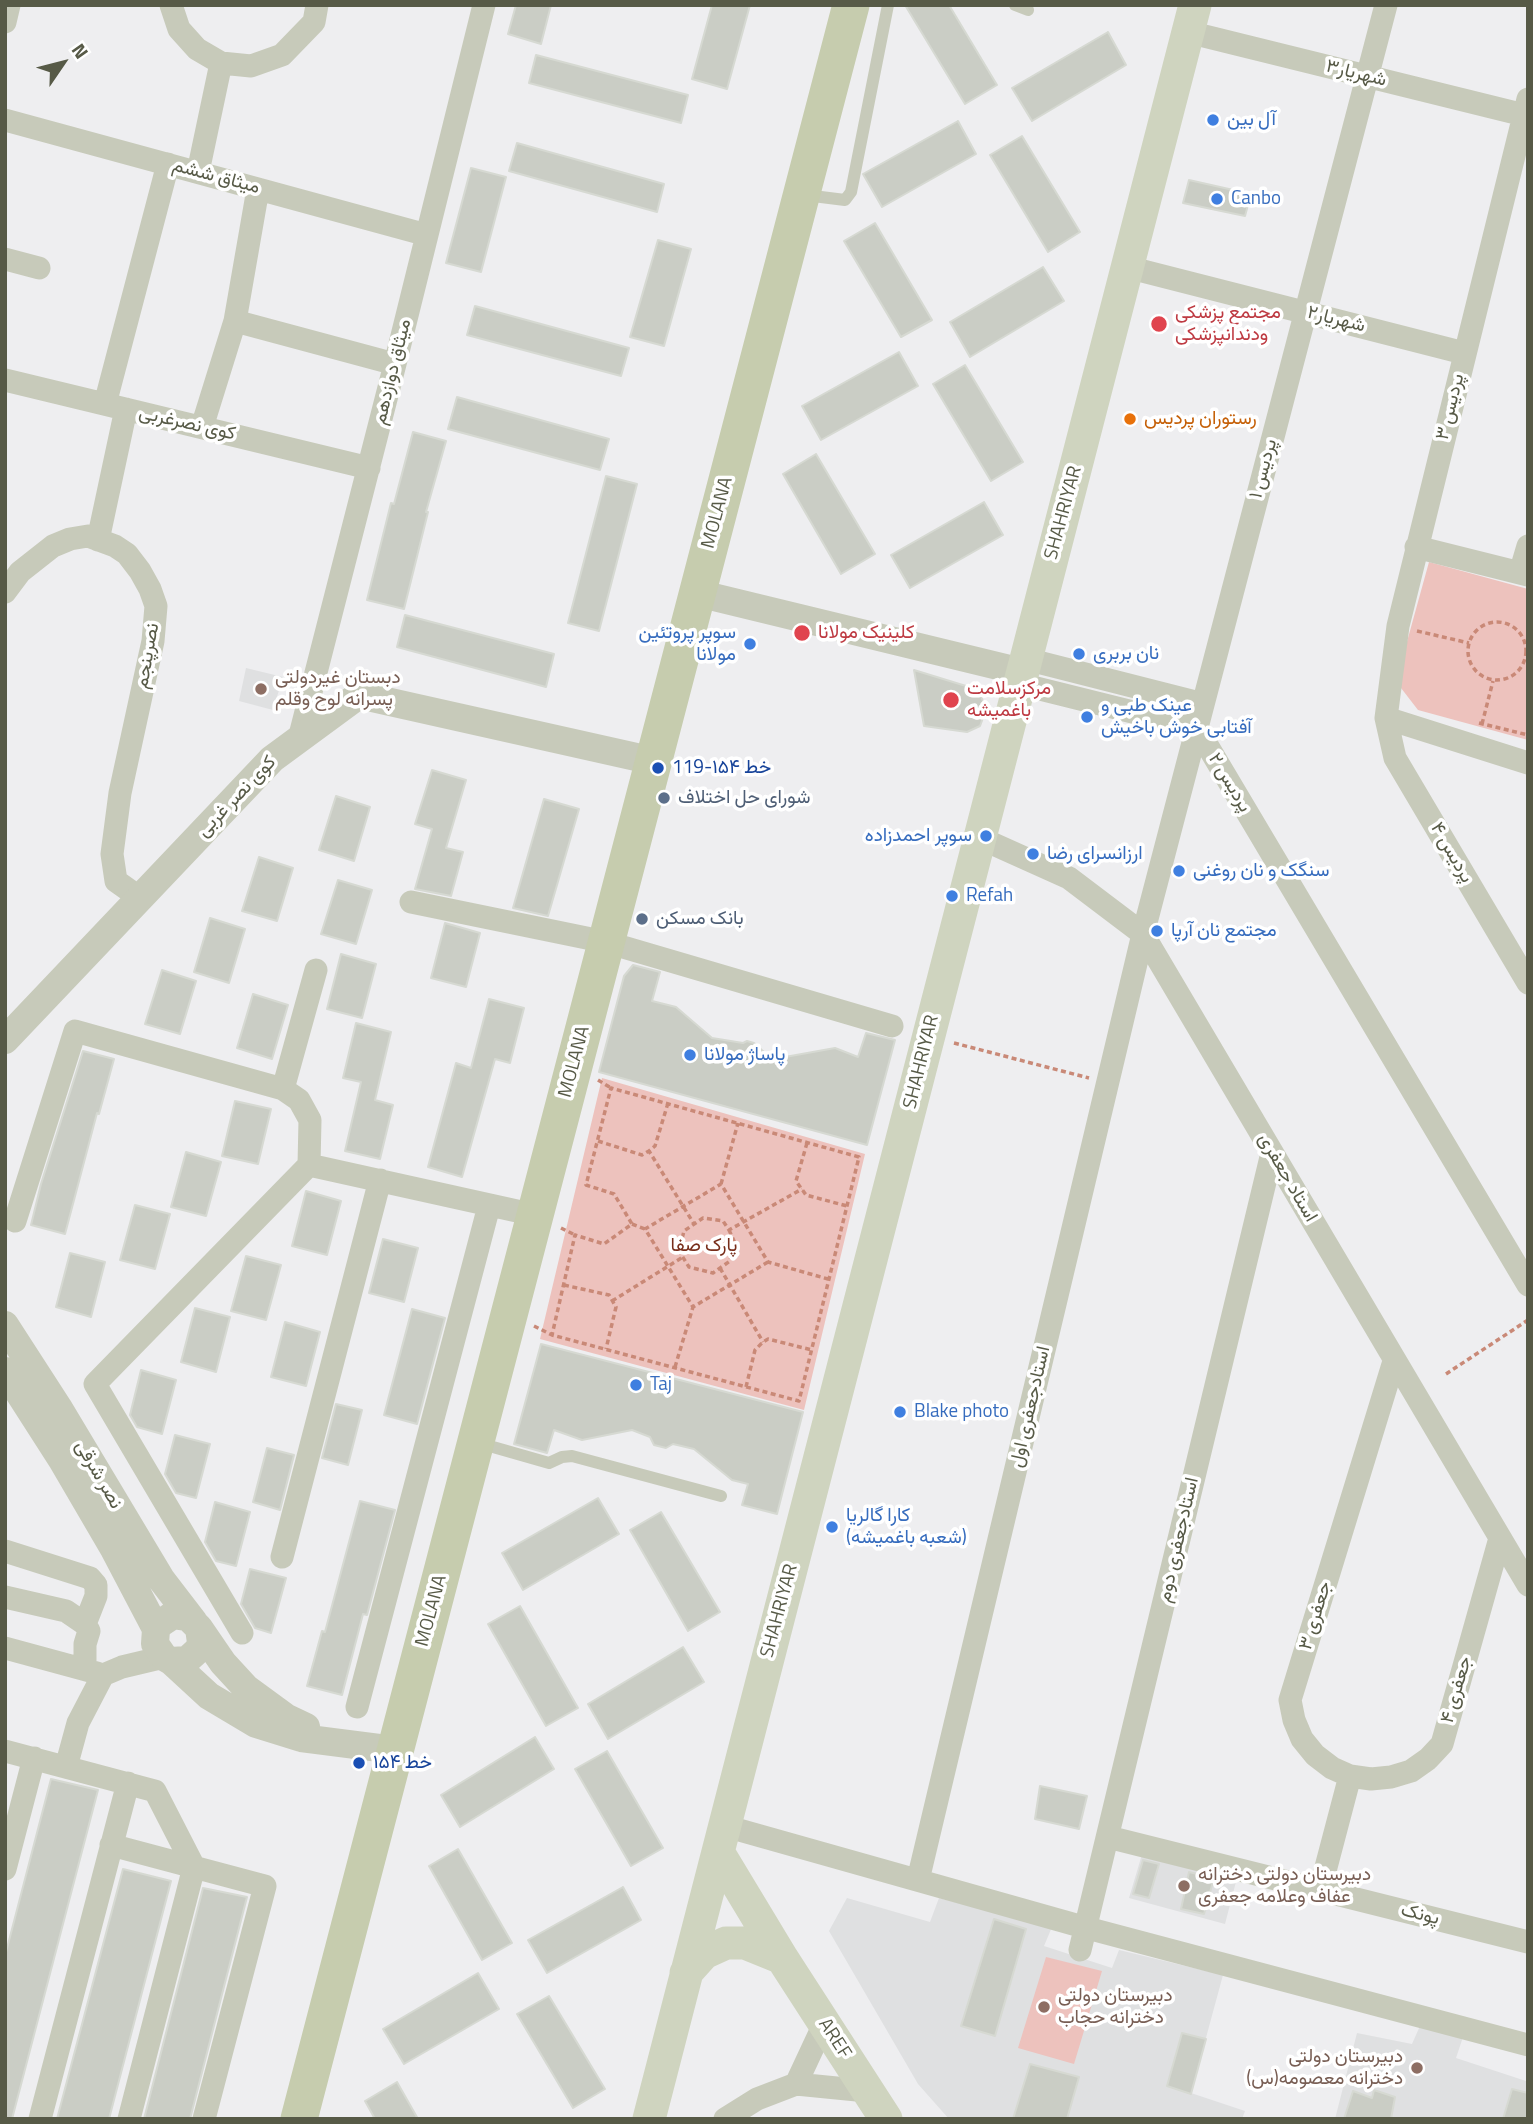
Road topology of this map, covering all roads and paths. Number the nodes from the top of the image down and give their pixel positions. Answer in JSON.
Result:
{"nodes":[{"id":1,"x":9,"y":5,"type":"edge"},
{"id":2,"x":171,"y":5,"type":"edge"},
{"id":3,"x":317,"y":5,"type":"edge"},
{"id":4,"x":484,"y":5,"type":"edge"},
{"id":5,"x":851,"y":5,"type":"edge"},
{"id":6,"x":888,"y":5,"type":"edge"},
{"id":7,"x":1015,"y":5,"type":"edge"},
{"id":8,"x":1386,"y":5,"type":"edge"},
{"id":9,"x":1028,"y":10,"type":"dead end"},
{"id":10,"x":1192,"y":19,"type":"edge"},
{"id":11,"x":5,"y":22,"type":"edge"},
{"id":12,"x":221,"y":63,"type":"junction"},
{"id":13,"x":1367,"y":76,"type":"junction"},
{"id":14,"x":1526,"y":107,"type":"edge"},
{"id":15,"x":5,"y":120,"type":"edge"},
{"id":16,"x":168,"y":164,"type":"junction"},
{"id":17,"x":198,"y":172,"type":"junction"},
{"id":18,"x":258,"y":188,"type":"junction"},
{"id":19,"x":802,"y":195,"type":"junction"},
{"id":20,"x":427,"y":235,"type":"junction"},
{"id":21,"x":5,"y":259,"type":"edge"},
{"id":22,"x":1128,"y":267,"type":"junction"},
{"id":23,"x":39,"y":268,"type":"dead end"},
{"id":24,"x":1304,"y":312,"type":"junction"},
{"id":25,"x":235,"y":321,"type":"junction"},
{"id":26,"x":1464,"y":353,"type":"junction"},
{"id":27,"x":395,"y":364,"type":"junction"},
{"id":28,"x":5,"y":380,"type":"edge"},
{"id":29,"x":115,"y":407,"type":"junction"},
{"id":30,"x":202,"y":427,"type":"junction"},
{"id":31,"x":369,"y":468,"type":"junction"},
{"id":32,"x":98,"y":540,"type":"junction"},
{"id":33,"x":1528,"y":546,"type":"edge"},
{"id":34,"x":1416,"y":547,"type":"junction"},
{"id":35,"x":1524,"y":574,"type":"edge"},
{"id":36,"x":5,"y":592,"type":"edge"},
{"id":37,"x":698,"y":593,"type":"junction"},
{"id":38,"x":1413,"y":641,"type":"dead end"},
{"id":39,"x":1469,"y":643,"type":"junction"},
{"id":40,"x":1527,"y":652,"type":"edge"},
{"id":41,"x":1019,"y":671,"type":"junction"},
{"id":42,"x":1493,"y":681,"type":"junction"},
{"id":43,"x":1203,"y":704,"type":"junction"},
{"id":44,"x":1385,"y":718,"type":"junction"},
{"id":45,"x":1469,"y":720,"type":"dead end"},
{"id":46,"x":1482,"y":724,"type":"junction"},
{"id":47,"x":1196,"y":728,"type":"junction"},
{"id":48,"x":1528,"y":735,"type":"edge"},
{"id":49,"x":299,"y":739,"type":"junction"},
{"id":50,"x":654,"y":761,"type":"junction"},
{"id":51,"x":1528,"y":763,"type":"edge"},
{"id":52,"x":980,"y":838,"type":"junction"},
{"id":53,"x":140,"y":898,"type":"junction"},
{"id":54,"x":411,"y":902,"type":"dead end"},
{"id":55,"x":1143,"y":934,"type":"junction"},
{"id":56,"x":606,"y":942,"type":"junction"},
{"id":57,"x":316,"y":970,"type":"dead end"},
{"id":58,"x":1528,"y":984,"type":"edge"},
{"id":59,"x":892,"y":1026,"type":"dead end"},
{"id":60,"x":929,"y":1036,"type":"junction"},
{"id":61,"x":5,"y":1040,"type":"edge"},
{"id":62,"x":1108,"y":1083,"type":"junction"},
{"id":63,"x":283,"y":1089,"type":"junction"},
{"id":64,"x":668,"y":1104,"type":"junction"},
{"id":65,"x":738,"y":1123,"type":"junction"},
{"id":66,"x":598,"y":1141,"type":"junction"},
{"id":67,"x":807,"y":1143,"type":"junction"},
{"id":68,"x":649,"y":1151,"type":"junction"},
{"id":69,"x":1272,"y":1153,"type":"junction"},
{"id":70,"x":309,"y":1165,"type":"junction"},
{"id":71,"x":380,"y":1180,"type":"junction"},
{"id":72,"x":721,"y":1184,"type":"junction"},
{"id":73,"x":802,"y":1189,"type":"junction"},
{"id":74,"x":489,"y":1206,"type":"junction"},
{"id":75,"x":683,"y":1206,"type":"junction"},
{"id":76,"x":847,"y":1206,"type":"junction"},
{"id":77,"x":535,"y":1215,"type":"junction"},
{"id":78,"x":15,"y":1221,"type":"dead end"},
{"id":79,"x":744,"y":1222,"type":"junction"},
{"id":80,"x":632,"y":1224,"type":"junction"},
{"id":81,"x":694,"y":1224,"type":"junction"},
{"id":82,"x":645,"y":1229,"type":"junction"},
{"id":83,"x":729,"y":1230,"type":"junction"},
{"id":84,"x":683,"y":1257,"type":"junction"},
{"id":85,"x":768,"y":1262,"type":"junction"},
{"id":86,"x":668,"y":1267,"type":"junction"},
{"id":87,"x":720,"y":1268,"type":"junction"},
{"id":88,"x":829,"y":1279,"type":"junction"},
{"id":89,"x":564,"y":1285,"type":"junction"},
{"id":90,"x":730,"y":1285,"type":"junction"},
{"id":91,"x":1528,"y":1285,"type":"edge"},
{"id":92,"x":612,"y":1301,"type":"junction"},
{"id":93,"x":692,"y":1307,"type":"junction"},
{"id":94,"x":1528,"y":1320,"type":"edge"},
{"id":95,"x":5,"y":1325,"type":"edge"},
{"id":96,"x":763,"y":1342,"type":"junction"},
{"id":97,"x":606,"y":1349,"type":"junction"},
{"id":98,"x":812,"y":1350,"type":"junction"},
{"id":99,"x":1394,"y":1361,"type":"junction"},
{"id":100,"x":675,"y":1367,"type":"junction"},
{"id":101,"x":5,"y":1371,"type":"edge"},
{"id":102,"x":1446,"y":1374,"type":"dead end"},
{"id":103,"x":746,"y":1387,"type":"junction"},
{"id":104,"x":477,"y":1442,"type":"junction"},
{"id":105,"x":722,"y":1496,"type":"dead end"},
{"id":106,"x":1500,"y":1538,"type":"junction"},
{"id":107,"x":5,"y":1551,"type":"edge"},
{"id":108,"x":282,"y":1557,"type":"dead end"},
{"id":109,"x":1528,"y":1585,"type":"edge"},
{"id":110,"x":5,"y":1597,"type":"edge"},
{"id":111,"x":85,"y":1624,"type":"junction"},
{"id":112,"x":197,"y":1625,"type":"junction"},
{"id":113,"x":242,"y":1633,"type":"dead end"},
{"id":114,"x":162,"y":1646,"type":"junction"},
{"id":115,"x":5,"y":1648,"type":"edge"},
{"id":116,"x":104,"y":1670,"type":"junction"},
{"id":117,"x":356,"y":1707,"type":"dead end"},
{"id":118,"x":344,"y":1744,"type":"junction"},
{"id":119,"x":396,"y":1750,"type":"junction"},
{"id":120,"x":5,"y":1751,"type":"edge"},
{"id":121,"x":34,"y":1758,"type":"junction"},
{"id":122,"x":66,"y":1767,"type":"junction"},
{"id":123,"x":1350,"y":1776,"type":"junction"},
{"id":124,"x":128,"y":1783,"type":"junction"},
{"id":125,"x":14,"y":1797,"type":"edge"},
{"id":126,"x":1108,"y":1837,"type":"junction"},
{"id":127,"x":721,"y":1839,"type":"junction"},
{"id":128,"x":111,"y":1845,"type":"junction"},
{"id":129,"x":194,"y":1867,"type":"junction"},
{"id":130,"x":5,"y":1869,"type":"edge"},
{"id":131,"x":918,"y":1880,"type":"junction"},
{"id":132,"x":1320,"y":1890,"type":"junction"},
{"id":133,"x":1084,"y":1939,"type":"junction"},
{"id":134,"x":1528,"y":1942,"type":"edge"},
{"id":135,"x":782,"y":1958,"type":"junction"},
{"id":136,"x":687,"y":1973,"type":"junction"},
{"id":137,"x":824,"y":2024,"type":"junction"},
{"id":138,"x":1526,"y":2039,"type":"edge"},
{"id":139,"x":312,"y":2072,"type":"junction"},
{"id":140,"x":796,"y":2084,"type":"junction"},
{"id":141,"x":873,"y":2107,"type":"edge"},
{"id":142,"x":40,"y":2119,"type":"edge"},
{"id":143,"x":129,"y":2119,"type":"edge"},
{"id":144,"x":204,"y":2119,"type":"edge"},
{"id":145,"x":299,"y":2119,"type":"edge"},
{"id":146,"x":314,"y":2119,"type":"edge"},
{"id":147,"x":649,"y":2119,"type":"edge"},
{"id":148,"x":725,"y":2119,"type":"edge"}],
"edges":[{"from":1,"to":11,"type":"street"},
{"from":2,"to":12,"type":"street"},
{"from":3,"to":12,"type":"street"},
{"from":4,"to":20,"type":"street","name":"میثاق دوازدهم"},
{"from":5,"to":19,"type":"main road","name":"MOLANA"},
{"from":6,"to":19,"type":"lane"},
{"from":7,"to":9,"type":"lane"},
{"from":8,"to":13,"type":"street","name":"پردیس ۱"},
{"from":10,"to":13,"type":"street","name":"شهریار۳"},
{"from":10,"to":22,"type":"main road","name":"SHAHRIYAR"},
{"from":12,"to":17,"type":"street"},
{"from":13,"to":14,"type":"street","name":"شهریار۳"},
{"from":13,"to":24,"type":"street","name":"پردیس ۱"},
{"from":14,"to":26,"type":"street","name":"پردیس ۳"},
{"from":15,"to":16,"type":"street","name":"میثاق ششم"},
{"from":16,"to":17,"type":"street","name":"میثاق ششم"},
{"from":16,"to":29,"type":"street"},
{"from":17,"to":18,"type":"street","name":"میثاق ششم"},
{"from":18,"to":20,"type":"street","name":"میثاق ششم"},
{"from":18,"to":25,"type":"street"},
{"from":19,"to":37,"type":"main road","name":"MOLANA"},
{"from":20,"to":27,"type":"street","name":"میثاق دوازدهم"},
{"from":21,"to":23,"type":"street"},
{"from":22,"to":24,"type":"street","name":"شهریار۲"},
{"from":22,"to":41,"type":"main road","name":"SHAHRIYAR"},
{"from":24,"to":26,"type":"street","name":"شهریار۲"},
{"from":24,"to":43,"type":"street","name":"پردیس ۱"},
{"from":25,"to":27,"type":"street"},
{"from":25,"to":30,"type":"street"},
{"from":26,"to":34,"type":"street","name":"پردیس ۳"},
{"from":27,"to":31,"type":"street","name":"میثاق دوازدهم"},
{"from":28,"to":29,"type":"street","name":"کوی نصرغربی"},
{"from":29,"to":30,"type":"street","name":"کوی نصرغربی"},
{"from":29,"to":32,"type":"street"},
{"from":30,"to":31,"type":"street","name":"کوی نصرغربی"},
{"from":31,"to":49,"type":"street","name":"میثاق دوازدهم"},
{"from":32,"to":36,"type":"street","name":"نصرپنجم"},
{"from":32,"to":53,"type":"street","name":"نصرپنجم"},
{"from":33,"to":35,"type":"street"},
{"from":34,"to":35,"type":"street"},
{"from":34,"to":44,"type":"street","name":"پردیس ۳"},
{"from":37,"to":41,"type":"street"},
{"from":37,"to":50,"type":"main road","name":"MOLANA"},
{"from":38,"to":39,"type":"path"},
{"from":39,"to":40,"type":"path"},
{"from":39,"to":42,"type":"path"},
{"from":40,"to":42,"type":"path"},
{"from":41,"to":43,"type":"street"},
{"from":41,"to":47,"type":"street"},
{"from":41,"to":52,"type":"main road","name":"SHAHRIYAR"},
{"from":42,"to":46,"type":"path"},
{"from":43,"to":47,"type":"street","name":"پردیس ۱"},
{"from":44,"to":51,"type":"street"},
{"from":44,"to":58,"type":"street","name":"پردیس ۴"},
{"from":45,"to":46,"type":"path"},
{"from":46,"to":48,"type":"path"},
{"from":47,"to":55,"type":"street","name":"پردیس ۱"},
{"from":47,"to":91,"type":"street","name":"پردیس ۲"},
{"from":49,"to":50,"type":"street","name":"کوی نصر غربی"},
{"from":49,"to":53,"type":"street","name":"کوی نصر غربی"},
{"from":50,"to":56,"type":"main road","name":"MOLANA"},
{"from":52,"to":55,"type":"street","name":"استاد جعفری"},
{"from":52,"to":60,"type":"main road","name":"SHAHRIYAR"},
{"from":53,"to":61,"type":"street","name":"کوی نصر غربی"},
{"from":54,"to":56,"type":"street"},
{"from":55,"to":62,"type":"street","name":"استادجعفری اول"},
{"from":55,"to":69,"type":"street","name":"استاد جعفری"},
{"from":56,"to":59,"type":"street"},
{"from":56,"to":77,"type":"main road","name":"MOLANA"},
{"from":57,"to":63,"type":"street"},
{"from":60,"to":62,"type":"path"},
{"from":60,"to":127,"type":"main road","name":"SHAHRIYAR"},
{"from":62,"to":131,"type":"street","name":"استادجعفری اول"},
{"from":63,"to":70,"type":"street"},
{"from":63,"to":78,"type":"street"},
{"from":64,"to":65,"type":"path"},
{"from":64,"to":66,"type":"path"},
{"from":64,"to":68,"type":"path"},
{"from":65,"to":67,"type":"path"},
{"from":65,"to":72,"type":"path"},
{"from":66,"to":68,"type":"path"},
{"from":66,"to":80,"type":"path"},
{"from":67,"to":73,"type":"path"},
{"from":67,"to":76,"type":"path"},
{"from":68,"to":75,"type":"path"},
{"from":69,"to":99,"type":"street","name":"استاد جعفری"},
{"from":69,"to":126,"type":"street","name":"استادجعفری دوم"},
{"from":70,"to":71,"type":"street"},
{"from":70,"to":113,"type":"street"},
{"from":71,"to":74,"type":"street"},
{"from":71,"to":108,"type":"street"},
{"from":72,"to":75,"type":"path"},
{"from":72,"to":79,"type":"path"},
{"from":73,"to":76,"type":"path"},
{"from":73,"to":79,"type":"path"},
{"from":74,"to":77,"type":"street"},
{"from":74,"to":117,"type":"street"},
{"from":75,"to":81,"type":"path"},
{"from":75,"to":82,"type":"path"},
{"from":76,"to":88,"type":"path"},
{"from":77,"to":104,"type":"main road","name":"MOLANA"},
{"from":79,"to":83,"type":"path"},
{"from":79,"to":85,"type":"path"},
{"from":80,"to":82,"type":"path"},
{"from":80,"to":89,"type":"path"},
{"from":81,"to":83,"type":"path"},
{"from":81,"to":84,"type":"path"},
{"from":82,"to":86,"type":"path"},
{"from":83,"to":87,"type":"path"},
{"from":84,"to":86,"type":"path"},
{"from":84,"to":87,"type":"path"},
{"from":85,"to":88,"type":"path"},
{"from":85,"to":90,"type":"path"},
{"from":86,"to":92,"type":"path"},
{"from":86,"to":93,"type":"path"},
{"from":87,"to":90,"type":"path"},
{"from":88,"to":98,"type":"path"},
{"from":89,"to":92,"type":"path"},
{"from":89,"to":97,"type":"path"},
{"from":90,"to":93,"type":"path"},
{"from":90,"to":96,"type":"path"},
{"from":92,"to":97,"type":"path"},
{"from":93,"to":100,"type":"path"},
{"from":94,"to":102,"type":"path"},
{"from":95,"to":112,"type":"street","name":"نصر شرقی"},
{"from":96,"to":98,"type":"path"},
{"from":96,"to":103,"type":"path"},
{"from":97,"to":100,"type":"path"},
{"from":98,"to":103,"type":"path"},
{"from":99,"to":106,"type":"street","name":"استاد جعفری"},
{"from":99,"to":123,"type":"street","name":"جعفری ۳"},
{"from":100,"to":103,"type":"path"},
{"from":101,"to":114,"type":"street","name":"نصر شرقی"},
{"from":104,"to":105,"type":"lane"},
{"from":104,"to":119,"type":"main road","name":"MOLANA"},
{"from":106,"to":109,"type":"street","name":"استاد جعفری"},
{"from":106,"to":123,"type":"street","name":"جعفری ۴"},
{"from":107,"to":111,"type":"street"},
{"from":110,"to":111,"type":"street"},
{"from":111,"to":116,"type":"street"},
{"from":112,"to":114,"type":"street"},
{"from":112,"to":114,"type":"street"},
{"from":112,"to":118,"type":"street","name":"نصر شرقی"},
{"from":114,"to":116,"type":"street"},
{"from":114,"to":118,"type":"street","name":"نصر شرقی"},
{"from":115,"to":116,"type":"street"},
{"from":116,"to":122,"type":"street"},
{"from":118,"to":119,"type":"street","name":"نصر شرقی"},
{"from":119,"to":139,"type":"main road","name":"MOLANA"},
{"from":120,"to":121,"type":"street"},
{"from":121,"to":122,"type":"street"},
{"from":121,"to":125,"type":"street"},
{"from":122,"to":124,"type":"street"},
{"from":123,"to":132,"type":"street"},
{"from":124,"to":128,"type":"street"},
{"from":124,"to":129,"type":"street"},
{"from":125,"to":130,"type":"street"},
{"from":126,"to":132,"type":"street","name":"پونک"},
{"from":126,"to":133,"type":"street","name":"استادجعفری دوم"},
{"from":127,"to":131,"type":"street"},
{"from":127,"to":135,"type":"main road","name":"AREF"},
{"from":127,"to":136,"type":"main road","name":"SHAHRIYAR"},
{"from":128,"to":129,"type":"street"},
{"from":128,"to":142,"type":"street"},
{"from":129,"to":143,"type":"street"},
{"from":129,"to":144,"type":"street"},
{"from":131,"to":133,"type":"street"},
{"from":132,"to":134,"type":"street","name":"پونک"},
{"from":133,"to":138,"type":"street"},
{"from":135,"to":136,"type":"main road"},
{"from":135,"to":137,"type":"main road","name":"AREF"},
{"from":136,"to":147,"type":"main road","name":"SHAHRIYAR"},
{"from":137,"to":140,"type":"street"},
{"from":137,"to":141,"type":"main road","name":"AREF"},
{"from":139,"to":145,"type":"main road","name":"MOLANA"},
{"from":139,"to":146,"type":"main road"},
{"from":140,"to":141,"type":"street"},
{"from":140,"to":148,"type":"street"}]}
